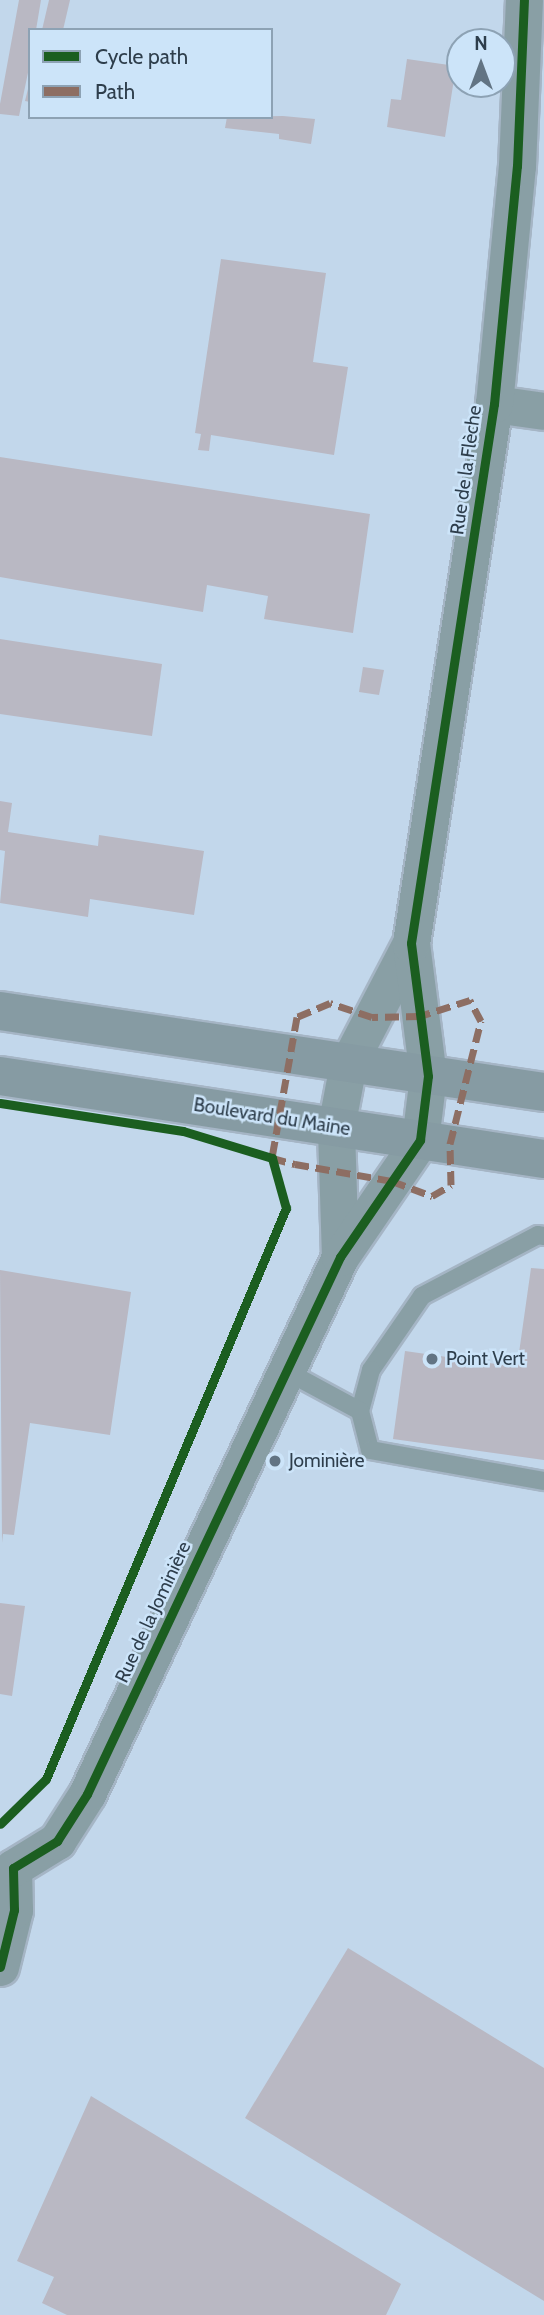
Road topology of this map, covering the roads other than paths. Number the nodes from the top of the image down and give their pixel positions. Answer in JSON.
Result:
{"nodes":[{"id":1,"x":524,"y":0,"type":"edge"},
{"id":2,"x":494,"y":404,"type":"junction"},
{"id":3,"x":544,"y":411,"type":"edge"},
{"id":4,"x":411,"y":943,"type":"junction"},
{"id":5,"x":0,"y":1011,"type":"edge"},
{"id":6,"x":348,"y":1064,"type":"junction"},
{"id":7,"x":0,"y":1076,"type":"edge"},
{"id":8,"x":429,"y":1076,"type":"junction"},
{"id":9,"x":544,"y":1092,"type":"edge"},
{"id":10,"x":336,"y":1127,"type":"junction"},
{"id":11,"x":420,"y":1140,"type":"junction"},
{"id":12,"x":544,"y":1159,"type":"edge"},
{"id":13,"x":544,"y":1236,"type":"edge"},
{"id":14,"x":340,"y":1257,"type":"junction"},
{"id":15,"x":286,"y":1371,"type":"junction"},
{"id":16,"x":360,"y":1411,"type":"junction"},
{"id":17,"x":544,"y":1481,"type":"edge"},
{"id":18,"x":7,"y":1868,"type":"edge"},
{"id":19,"x":0,"y":1967,"type":"edge"}],
"edges":[{"from":1,"to":2,"type":"street","name":"Rue de la Flèche"},
{"from":2,"to":3,"type":"street"},
{"from":2,"to":4,"type":"street","name":"Rue de la Flèche"},
{"from":4,"to":6,"type":"street"},
{"from":4,"to":8,"type":"street"},
{"from":5,"to":6,"type":"main road"},
{"from":6,"to":8,"type":"main road"},
{"from":6,"to":10,"type":"street"},
{"from":7,"to":10,"type":"main road","name":"Boulevard du Maine"},
{"from":8,"to":9,"type":"main road"},
{"from":8,"to":11,"type":"street"},
{"from":10,"to":11,"type":"main road","name":"Boulevard du Maine"},
{"from":10,"to":14,"type":"street"},
{"from":11,"to":12,"type":"main road","name":"Boulevard du Maine"},
{"from":11,"to":14,"type":"street","name":"Rue de la Jominière"},
{"from":13,"to":16,"type":"lane"},
{"from":14,"to":15,"type":"street","name":"Rue de la Jominière"},
{"from":15,"to":16,"type":"lane"},
{"from":15,"to":18,"type":"street","name":"Rue de la Jominière"},
{"from":16,"to":17,"type":"lane"},
{"from":18,"to":19,"type":"street","name":"Rue de la Jominière"}]}
